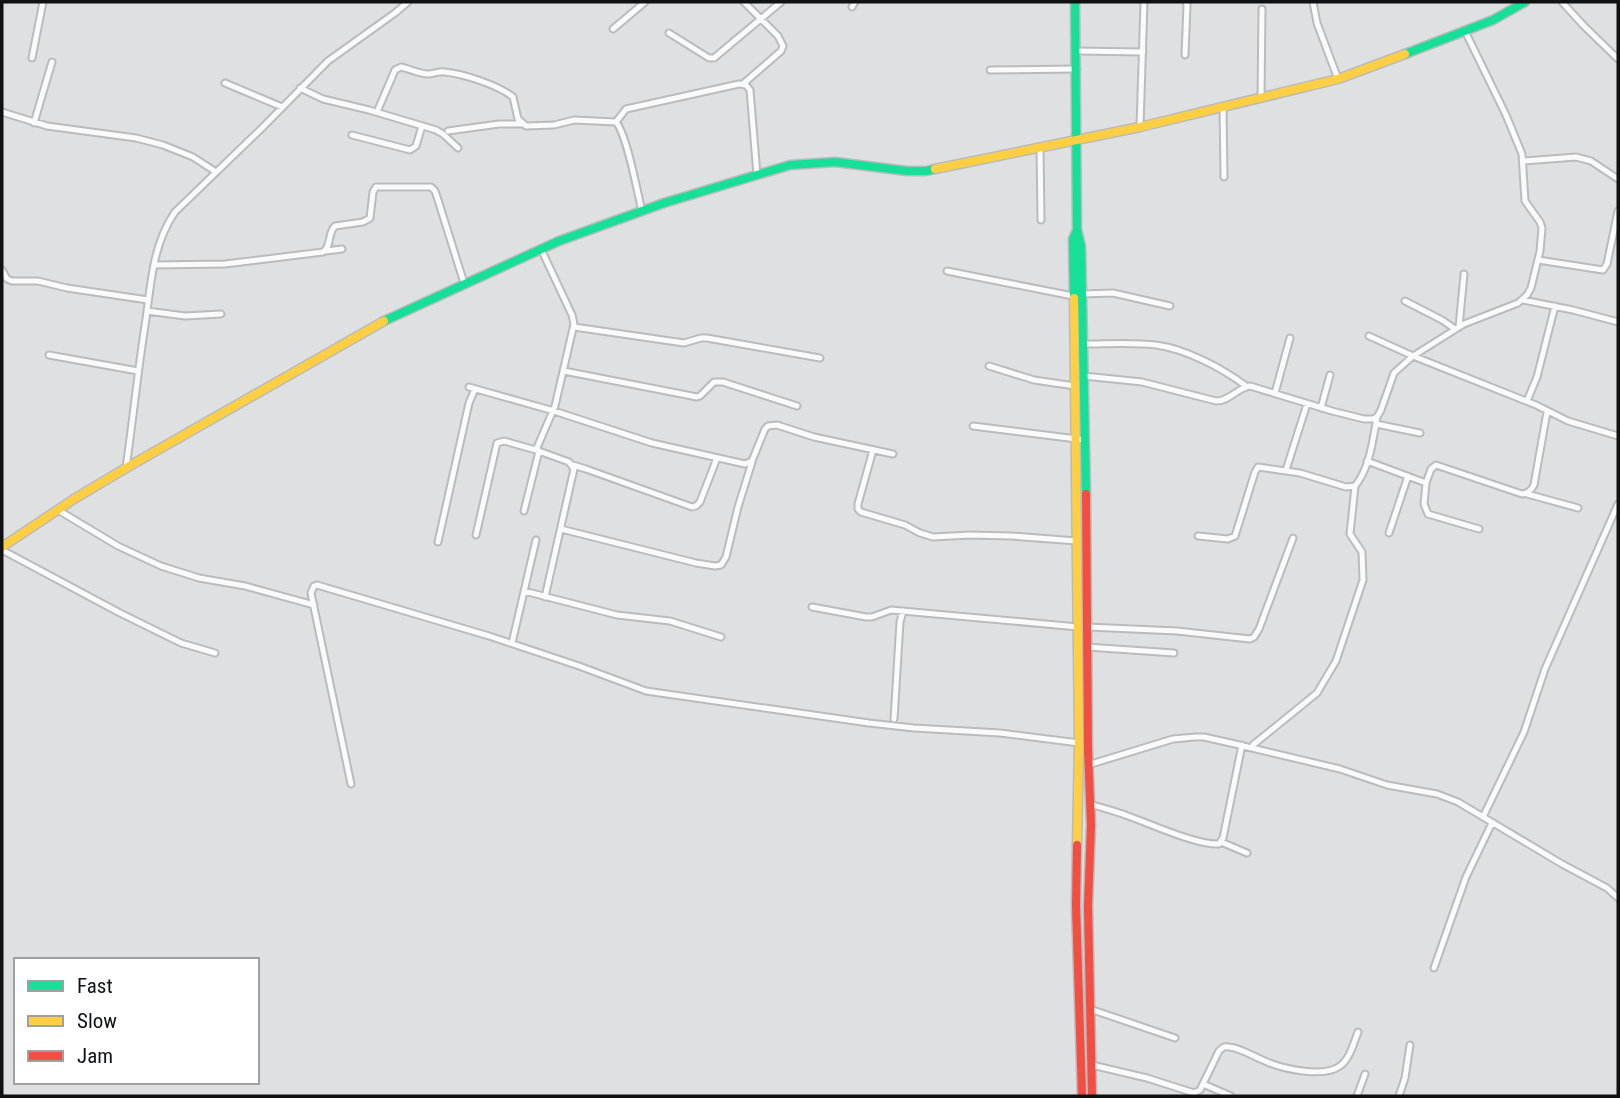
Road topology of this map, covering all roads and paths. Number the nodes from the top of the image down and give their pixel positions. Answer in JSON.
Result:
{"nodes":[{"id":1,"x":43,"y":2,"type":"edge"},
{"id":2,"x":408,"y":2,"type":"edge"},
{"id":3,"x":645,"y":2,"type":"edge"},
{"id":4,"x":744,"y":2,"type":"edge"},
{"id":5,"x":781,"y":2,"type":"edge"},
{"id":6,"x":1075,"y":2,"type":"edge"},
{"id":7,"x":1144,"y":2,"type":"edge"},
{"id":8,"x":1186,"y":2,"type":"edge"},
{"id":9,"x":1313,"y":2,"type":"edge"},
{"id":10,"x":1525,"y":2,"type":"edge"},
{"id":11,"x":1562,"y":2,"type":"edge"},
{"id":12,"x":1262,"y":9,"type":"dead end"},
{"id":13,"x":762,"y":19,"type":"junction"},
{"id":14,"x":613,"y":29,"type":"dead end"},
{"id":15,"x":1465,"y":31,"type":"junction"},
{"id":16,"x":669,"y":33,"type":"dead end"},
{"id":17,"x":1076,"y":51,"type":"junction"},
{"id":18,"x":1143,"y":52,"type":"junction"},
{"id":19,"x":1185,"y":55,"type":"dead end"},
{"id":20,"x":32,"y":58,"type":"dead end"},
{"id":21,"x":1618,"y":59,"type":"edge"},
{"id":22,"x":52,"y":62,"type":"dead end"},
{"id":23,"x":1077,"y":69,"type":"junction"},
{"id":24,"x":990,"y":70,"type":"dead end"},
{"id":25,"x":1338,"y":79,"type":"junction"},
{"id":26,"x":225,"y":83,"type":"dead end"},
{"id":27,"x":743,"y":84,"type":"junction"},
{"id":28,"x":300,"y":88,"type":"junction"},
{"id":29,"x":1261,"y":98,"type":"junction"},
{"id":30,"x":282,"y":107,"type":"junction"},
{"id":31,"x":1223,"y":107,"type":"junction"},
{"id":32,"x":2,"y":112,"type":"edge"},
{"id":33,"x":377,"y":112,"type":"junction"},
{"id":34,"x":616,"y":122,"type":"junction"},
{"id":35,"x":34,"y":123,"type":"junction"},
{"id":36,"x":522,"y":124,"type":"junction"},
{"id":37,"x":422,"y":126,"type":"junction"},
{"id":38,"x":1140,"y":127,"type":"junction"},
{"id":39,"x":449,"y":131,"type":"dead end"},
{"id":40,"x":352,"y":135,"type":"dead end"},
{"id":41,"x":1077,"y":140,"type":"junction"},
{"id":42,"x":458,"y":148,"type":"dead end"},
{"id":43,"x":1040,"y":148,"type":"junction"},
{"id":44,"x":1523,"y":161,"type":"junction"},
{"id":45,"x":215,"y":172,"type":"junction"},
{"id":46,"x":757,"y":176,"type":"junction"},
{"id":47,"x":1224,"y":177,"type":"dead end"},
{"id":48,"x":1618,"y":179,"type":"edge"},
{"id":49,"x":642,"y":211,"type":"junction"},
{"id":50,"x":1618,"y":211,"type":"edge"},
{"id":51,"x":1041,"y":220,"type":"dead end"},
{"id":52,"x":1615,"y":246,"type":"edge"},
{"id":53,"x":342,"y":249,"type":"dead end"},
{"id":54,"x":541,"y":249,"type":"junction"},
{"id":55,"x":326,"y":251,"type":"junction"},
{"id":56,"x":1538,"y":260,"type":"junction"},
{"id":57,"x":154,"y":265,"type":"junction"},
{"id":58,"x":2,"y":270,"type":"edge"},
{"id":59,"x":947,"y":271,"type":"dead end"},
{"id":60,"x":1464,"y":274,"type":"dead end"},
{"id":61,"x":464,"y":283,"type":"junction"},
{"id":62,"x":1078,"y":295,"type":"junction"},
{"id":63,"x":148,"y":300,"type":"junction"},
{"id":64,"x":1523,"y":300,"type":"junction"},
{"id":65,"x":1405,"y":301,"type":"dead end"},
{"id":66,"x":1170,"y":306,"type":"dead end"},
{"id":67,"x":1555,"y":306,"type":"junction"},
{"id":68,"x":147,"y":311,"type":"junction"},
{"id":69,"x":221,"y":314,"type":"dead end"},
{"id":70,"x":1618,"y":322,"type":"edge"},
{"id":71,"x":574,"y":327,"type":"junction"},
{"id":72,"x":1457,"y":328,"type":"junction"},
{"id":73,"x":1369,"y":336,"type":"dead end"},
{"id":74,"x":1290,"y":338,"type":"dead end"},
{"id":75,"x":1083,"y":344,"type":"junction"},
{"id":76,"x":49,"y":355,"type":"dead end"},
{"id":77,"x":1413,"y":356,"type":"junction"},
{"id":78,"x":820,"y":358,"type":"dead end"},
{"id":79,"x":989,"y":366,"type":"dead end"},
{"id":80,"x":138,"y":371,"type":"junction"},
{"id":81,"x":564,"y":372,"type":"junction"},
{"id":82,"x":1330,"y":375,"type":"dead end"},
{"id":83,"x":1084,"y":376,"type":"junction"},
{"id":84,"x":1075,"y":386,"type":"junction"},
{"id":85,"x":1246,"y":386,"type":"junction"},
{"id":86,"x":1275,"y":394,"type":"junction"},
{"id":87,"x":1527,"y":401,"type":"junction"},
{"id":88,"x":1307,"y":404,"type":"junction"},
{"id":89,"x":797,"y":406,"type":"dead end"},
{"id":90,"x":1321,"y":408,"type":"junction"},
{"id":91,"x":554,"y":411,"type":"junction"},
{"id":92,"x":1547,"y":412,"type":"junction"},
{"id":93,"x":1377,"y":417,"type":"junction"},
{"id":94,"x":1376,"y":424,"type":"junction"},
{"id":95,"x":973,"y":426,"type":"dead end"},
{"id":96,"x":1420,"y":433,"type":"dead end"},
{"id":97,"x":1618,"y":436,"type":"edge"},
{"id":98,"x":1080,"y":439,"type":"junction"},
{"id":99,"x":873,"y":450,"type":"junction"},
{"id":100,"x":538,"y":451,"type":"junction"},
{"id":101,"x":893,"y":454,"type":"dead end"},
{"id":102,"x":718,"y":458,"type":"junction"},
{"id":103,"x":752,"y":461,"type":"junction"},
{"id":104,"x":1367,"y":461,"type":"junction"},
{"id":105,"x":573,"y":465,"type":"junction"},
{"id":106,"x":126,"y":468,"type":"junction"},
{"id":107,"x":1286,"y":470,"type":"junction"},
{"id":108,"x":1408,"y":476,"type":"junction"},
{"id":109,"x":1426,"y":483,"type":"junction"},
{"id":110,"x":1355,"y":486,"type":"junction"},
{"id":111,"x":1527,"y":494,"type":"junction"},
{"id":112,"x":1618,"y":507,"type":"edge"},
{"id":113,"x":1578,"y":508,"type":"dead end"},
{"id":114,"x":58,"y":510,"type":"junction"},
{"id":115,"x":524,"y":511,"type":"dead end"},
{"id":116,"x":561,"y":529,"type":"junction"},
{"id":117,"x":1479,"y":529,"type":"dead end"},
{"id":118,"x":1389,"y":533,"type":"dead end"},
{"id":119,"x":476,"y":535,"type":"dead end"},
{"id":120,"x":1198,"y":536,"type":"dead end"},
{"id":121,"x":1293,"y":538,"type":"dead end"},
{"id":122,"x":536,"y":540,"type":"dead end"},
{"id":123,"x":1077,"y":541,"type":"junction"},
{"id":124,"x":438,"y":542,"type":"dead end"},
{"id":125,"x":2,"y":548,"type":"edge"},
{"id":126,"x":524,"y":591,"type":"junction"},
{"id":127,"x":545,"y":597,"type":"junction"},
{"id":128,"x":314,"y":605,"type":"junction"},
{"id":129,"x":812,"y":607,"type":"dead end"},
{"id":130,"x":1083,"y":608,"type":"junction"},
{"id":131,"x":903,"y":611,"type":"junction"},
{"id":132,"x":1083,"y":627,"type":"junction"},
{"id":133,"x":721,"y":637,"type":"dead end"},
{"id":134,"x":512,"y":643,"type":"junction"},
{"id":135,"x":1087,"y":647,"type":"junction"},
{"id":136,"x":215,"y":653,"type":"dead end"},
{"id":137,"x":1174,"y":653,"type":"dead end"},
{"id":138,"x":894,"y":719,"type":"dead end"},
{"id":139,"x":1079,"y":743,"type":"junction"},
{"id":140,"x":1242,"y":745,"type":"junction"},
{"id":141,"x":1253,"y":745,"type":"dead end"},
{"id":142,"x":1089,"y":765,"type":"junction"},
{"id":143,"x":1078,"y":768,"type":"junction"},
{"id":144,"x":351,"y":784,"type":"dead end"},
{"id":145,"x":1090,"y":804,"type":"junction"},
{"id":146,"x":1483,"y":817,"type":"junction"},
{"id":147,"x":1492,"y":823,"type":"junction"},
{"id":148,"x":1221,"y":842,"type":"junction"},
{"id":149,"x":1247,"y":853,"type":"dead end"},
{"id":150,"x":1618,"y":898,"type":"edge"},
{"id":151,"x":1434,"y":968,"type":"dead end"},
{"id":152,"x":1090,"y":1009,"type":"junction"},
{"id":153,"x":1358,"y":1032,"type":"dead end"},
{"id":154,"x":1175,"y":1038,"type":"dead end"},
{"id":155,"x":1410,"y":1045,"type":"dead end"},
{"id":156,"x":1092,"y":1065,"type":"junction"},
{"id":157,"x":1365,"y":1073,"type":"dead end"},
{"id":158,"x":1203,"y":1084,"type":"junction"},
{"id":159,"x":1082,"y":1096,"type":"edge"},
{"id":160,"x":1092,"y":1096,"type":"edge"},
{"id":161,"x":1231,"y":1096,"type":"edge"},
{"id":162,"x":1357,"y":1096,"type":"edge"},
{"id":163,"x":1399,"y":1096,"type":"edge"}],
"edges":[{"from":1,"to":20,"type":"street"},
{"from":2,"to":28,"type":"street"},
{"from":3,"to":14,"type":"street"},
{"from":4,"to":13,"type":"street"},
{"from":5,"to":13,"type":"street"},
{"from":6,"to":17,"type":"main road"},
{"from":7,"to":18,"type":"street"},
{"from":8,"to":19,"type":"street"},
{"from":9,"to":25,"type":"street"},
{"from":10,"to":15,"type":"main road"},
{"from":11,"to":21,"type":"street"},
{"from":12,"to":29,"type":"street"},
{"from":13,"to":16,"type":"street"},
{"from":13,"to":27,"type":"street"},
{"from":15,"to":25,"type":"main road"},
{"from":15,"to":44,"type":"street"},
{"from":17,"to":18,"type":"street"},
{"from":17,"to":23,"type":"main road"},
{"from":18,"to":38,"type":"street"},
{"from":22,"to":35,"type":"street"},
{"from":23,"to":24,"type":"street"},
{"from":23,"to":41,"type":"main road"},
{"from":25,"to":29,"type":"main road"},
{"from":26,"to":30,"type":"street"},
{"from":27,"to":34,"type":"street"},
{"from":27,"to":46,"type":"street"},
{"from":28,"to":30,"type":"street"},
{"from":28,"to":33,"type":"street"},
{"from":29,"to":31,"type":"main road"},
{"from":30,"to":45,"type":"street"},
{"from":31,"to":38,"type":"main road"},
{"from":31,"to":47,"type":"street"},
{"from":32,"to":35,"type":"street"},
{"from":33,"to":36,"type":"street"},
{"from":33,"to":37,"type":"street"},
{"from":34,"to":36,"type":"street"},
{"from":34,"to":49,"type":"street"},
{"from":35,"to":45,"type":"street"},
{"from":36,"to":39,"type":"street"},
{"from":37,"to":40,"type":"street"},
{"from":37,"to":42,"type":"street"},
{"from":38,"to":41,"type":"main road"},
{"from":41,"to":43,"type":"main road"},
{"from":41,"to":62,"type":"main road"},
{"from":43,"to":46,"type":"main road"},
{"from":43,"to":51,"type":"street"},
{"from":44,"to":48,"type":"street"},
{"from":44,"to":56,"type":"street"},
{"from":45,"to":57,"type":"street"},
{"from":46,"to":49,"type":"main road"},
{"from":49,"to":54,"type":"main road"},
{"from":50,"to":52,"type":"street"},
{"from":52,"to":56,"type":"street"},
{"from":53,"to":55,"type":"street"},
{"from":54,"to":61,"type":"main road"},
{"from":54,"to":71,"type":"street"},
{"from":55,"to":57,"type":"street"},
{"from":55,"to":61,"type":"street"},
{"from":56,"to":64,"type":"street"},
{"from":57,"to":63,"type":"street"},
{"from":58,"to":63,"type":"street"},
{"from":59,"to":62,"type":"street"},
{"from":60,"to":72,"type":"street"},
{"from":61,"to":106,"type":"main road"},
{"from":62,"to":66,"type":"street"},
{"from":62,"to":75,"type":"main road"},
{"from":62,"to":84,"type":"main road"},
{"from":63,"to":68,"type":"street"},
{"from":64,"to":67,"type":"street"},
{"from":64,"to":72,"type":"street"},
{"from":65,"to":72,"type":"street"},
{"from":67,"to":70,"type":"street"},
{"from":67,"to":87,"type":"street"},
{"from":68,"to":69,"type":"street"},
{"from":68,"to":80,"type":"street"},
{"from":71,"to":78,"type":"street"},
{"from":71,"to":81,"type":"street"},
{"from":72,"to":77,"type":"street"},
{"from":73,"to":77,"type":"street"},
{"from":74,"to":86,"type":"street"},
{"from":75,"to":83,"type":"main road"},
{"from":75,"to":85,"type":"street"},
{"from":76,"to":80,"type":"street"},
{"from":77,"to":87,"type":"street"},
{"from":77,"to":93,"type":"street"},
{"from":79,"to":84,"type":"street"},
{"from":80,"to":106,"type":"street"},
{"from":81,"to":89,"type":"street"},
{"from":81,"to":91,"type":"street"},
{"from":82,"to":90,"type":"street"},
{"from":83,"to":85,"type":"street"},
{"from":83,"to":98,"type":"main road"},
{"from":84,"to":98,"type":"main road"},
{"from":85,"to":86,"type":"street"},
{"from":86,"to":88,"type":"street"},
{"from":87,"to":92,"type":"street"},
{"from":88,"to":90,"type":"street"},
{"from":88,"to":107,"type":"street"},
{"from":90,"to":93,"type":"street"},
{"from":91,"to":100,"type":"street"},
{"from":91,"to":102,"type":"street"},
{"from":91,"to":124,"type":"street"},
{"from":92,"to":97,"type":"street"},
{"from":92,"to":111,"type":"street"},
{"from":93,"to":94,"type":"street"},
{"from":94,"to":96,"type":"street"},
{"from":94,"to":104,"type":"street"},
{"from":95,"to":98,"type":"street"},
{"from":98,"to":123,"type":"main road"},
{"from":98,"to":130,"type":"main road"},
{"from":99,"to":101,"type":"street"},
{"from":99,"to":103,"type":"street"},
{"from":99,"to":123,"type":"street"},
{"from":100,"to":105,"type":"street"},
{"from":100,"to":115,"type":"street"},
{"from":100,"to":119,"type":"street"},
{"from":102,"to":103,"type":"street"},
{"from":102,"to":105,"type":"street"},
{"from":103,"to":116,"type":"street"},
{"from":104,"to":108,"type":"street"},
{"from":104,"to":110,"type":"street"},
{"from":105,"to":116,"type":"street"},
{"from":106,"to":114,"type":"main road"},
{"from":107,"to":110,"type":"street"},
{"from":107,"to":120,"type":"street"},
{"from":108,"to":109,"type":"street"},
{"from":108,"to":118,"type":"street"},
{"from":109,"to":111,"type":"street"},
{"from":109,"to":117,"type":"street"},
{"from":110,"to":141,"type":"street"},
{"from":111,"to":113,"type":"street"},
{"from":112,"to":146,"type":"street"},
{"from":114,"to":125,"type":"main road"},
{"from":114,"to":128,"type":"street"},
{"from":116,"to":127,"type":"street"},
{"from":121,"to":132,"type":"street"},
{"from":122,"to":126,"type":"street"},
{"from":123,"to":130,"type":"main road"},
{"from":125,"to":136,"type":"street"},
{"from":126,"to":127,"type":"street"},
{"from":126,"to":134,"type":"street"},
{"from":127,"to":133,"type":"street"},
{"from":128,"to":134,"type":"street"},
{"from":128,"to":144,"type":"street"},
{"from":129,"to":131,"type":"street"},
{"from":130,"to":132,"type":"main road"},
{"from":131,"to":132,"type":"street"},
{"from":131,"to":138,"type":"street"},
{"from":132,"to":135,"type":"main road"},
{"from":132,"to":139,"type":"main road"},
{"from":134,"to":139,"type":"street"},
{"from":135,"to":137,"type":"street"},
{"from":135,"to":142,"type":"main road"},
{"from":139,"to":143,"type":"main road"},
{"from":140,"to":142,"type":"street"},
{"from":140,"to":146,"type":"street"},
{"from":140,"to":148,"type":"street"},
{"from":142,"to":143,"type":"street"},
{"from":142,"to":145,"type":"main road"},
{"from":143,"to":159,"type":"main road"},
{"from":145,"to":148,"type":"street"},
{"from":145,"to":152,"type":"main road"},
{"from":146,"to":147,"type":"street"},
{"from":147,"to":150,"type":"street"},
{"from":147,"to":151,"type":"street"},
{"from":148,"to":149,"type":"street"},
{"from":152,"to":154,"type":"street"},
{"from":152,"to":156,"type":"main road"},
{"from":153,"to":158,"type":"street"},
{"from":155,"to":163,"type":"street"},
{"from":156,"to":158,"type":"street"},
{"from":156,"to":160,"type":"main road"},
{"from":157,"to":162,"type":"street"},
{"from":158,"to":161,"type":"street"}]}
